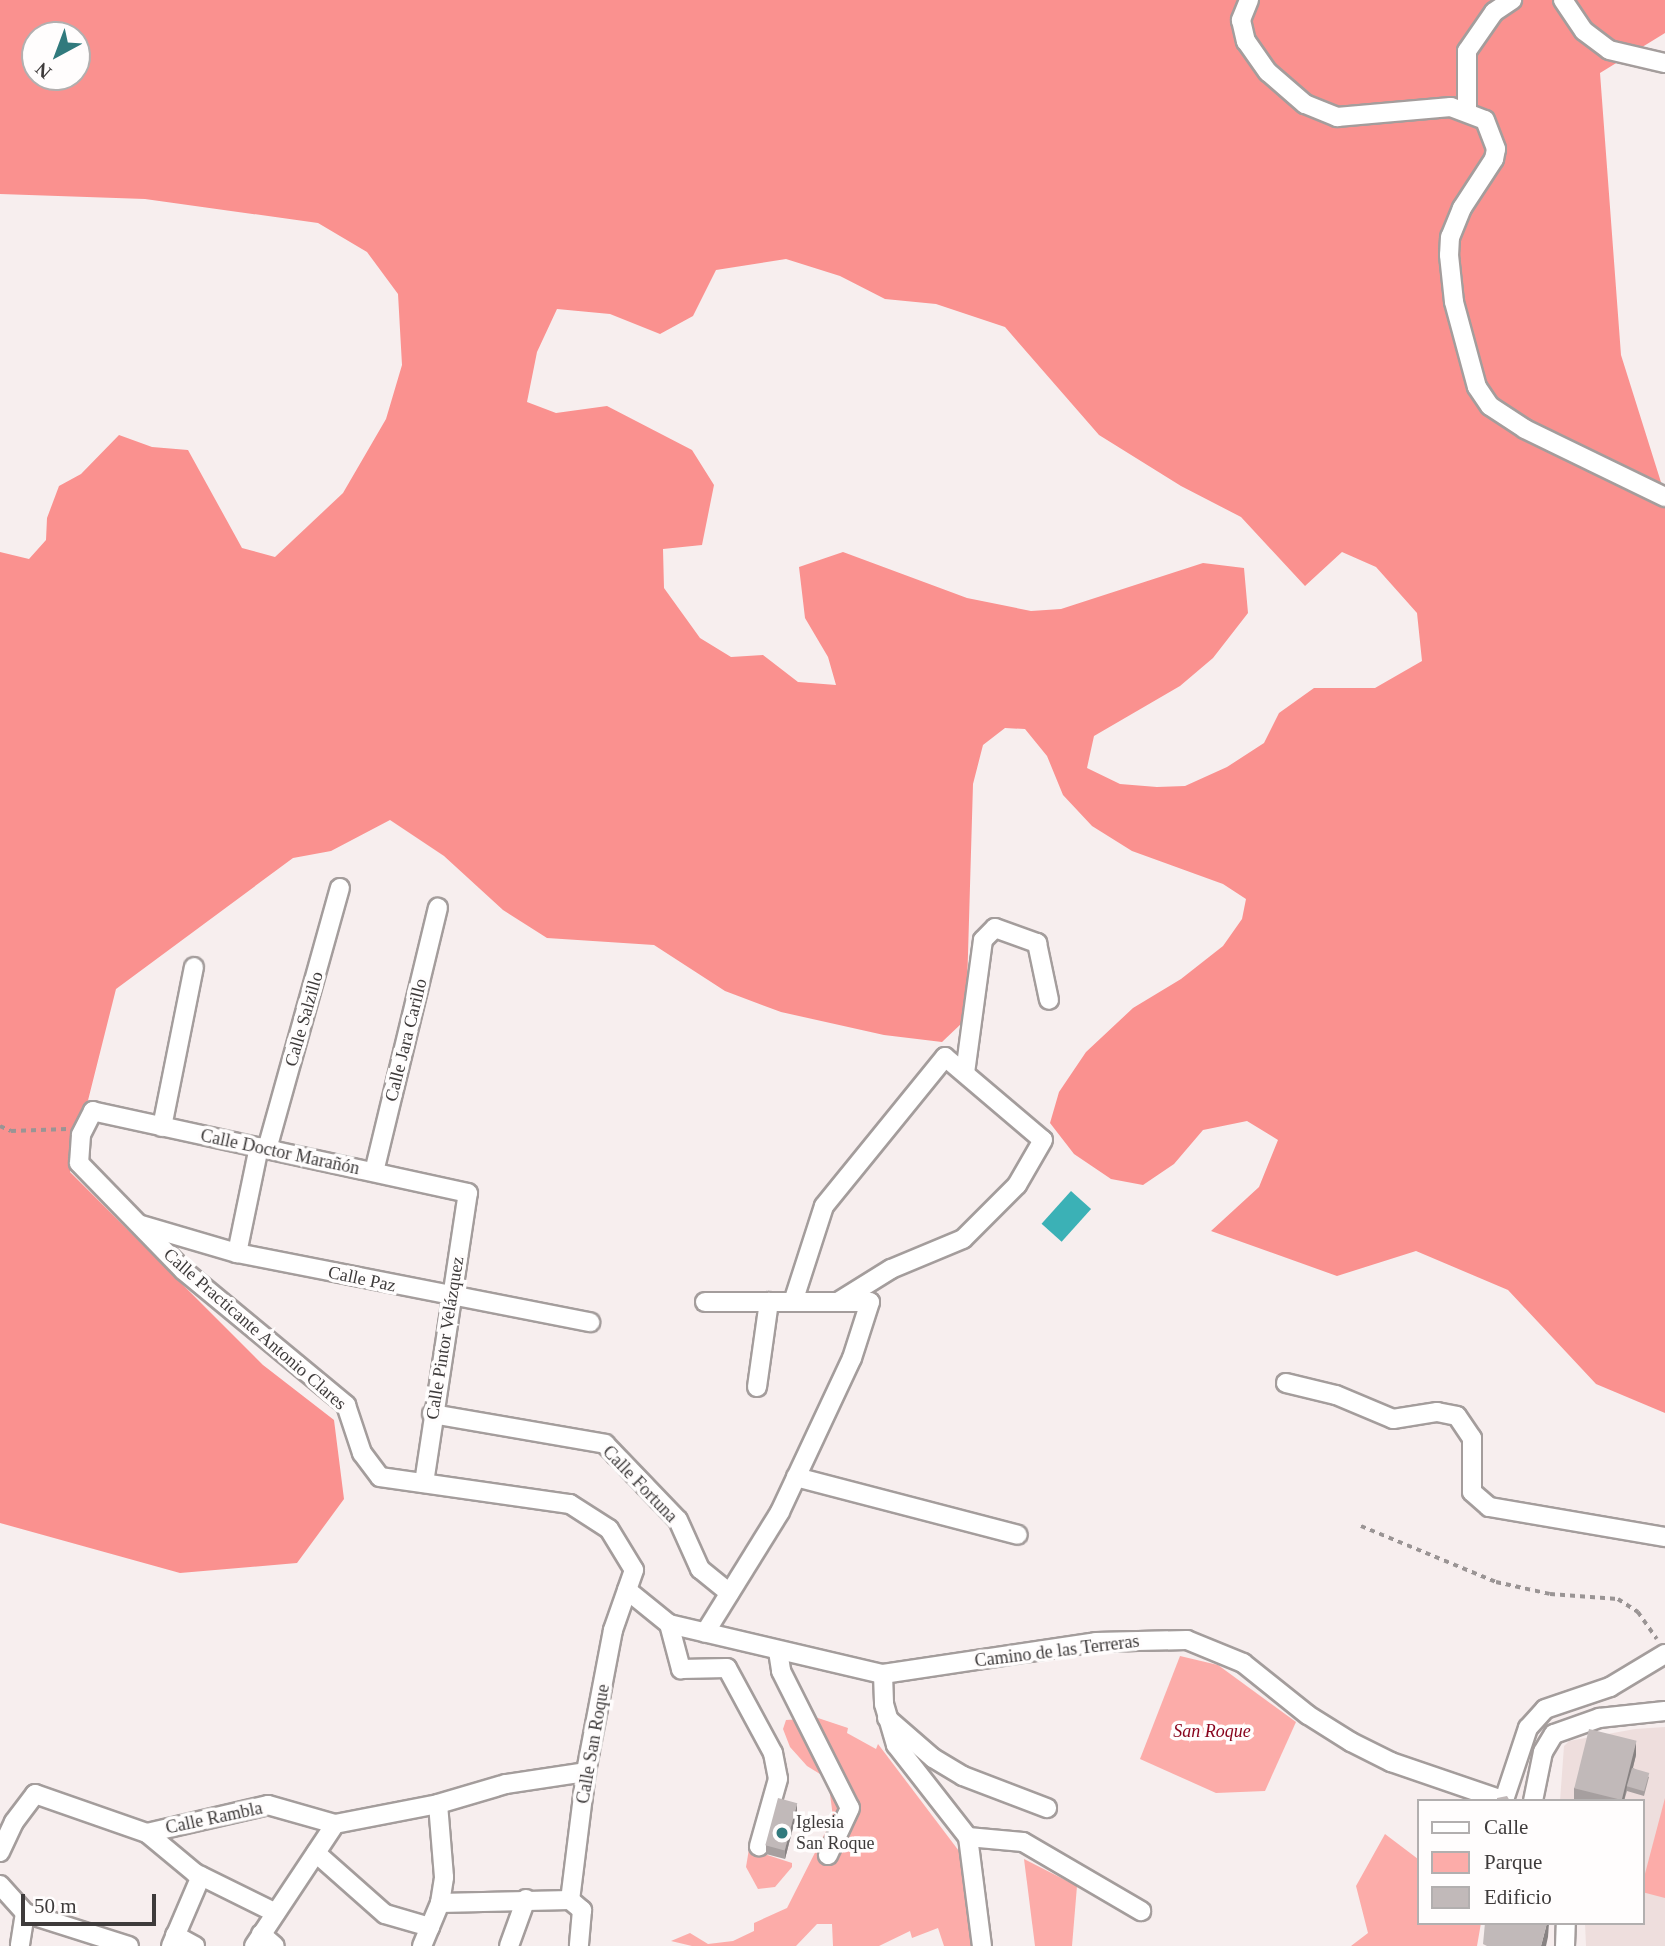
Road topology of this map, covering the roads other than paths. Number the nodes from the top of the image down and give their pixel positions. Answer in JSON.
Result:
{"nodes":[{"id":1,"x":1249,"y":0,"type":"edge"},
{"id":2,"x":1512,"y":0,"type":"edge"},
{"id":3,"x":1563,"y":0,"type":"edge"},
{"id":4,"x":1665,"y":63,"type":"edge"},
{"id":5,"x":1466,"y":109,"type":"junction"},
{"id":6,"x":1665,"y":497,"type":"edge"},
{"id":7,"x":340,"y":888,"type":"dead end"},
{"id":8,"x":438,"y":908,"type":"dead end"},
{"id":9,"x":194,"y":967,"type":"dead end"},
{"id":10,"x":1049,"y":1000,"type":"dead end"},
{"id":11,"x":965,"y":1073,"type":"junction"},
{"id":12,"x":162,"y":1127,"type":"junction"},
{"id":13,"x":81,"y":1135,"type":"joint"},
{"id":14,"x":263,"y":1148,"type":"junction"},
{"id":15,"x":374,"y":1172,"type":"junction"},
{"id":16,"x":468,"y":1193,"type":"joint"},
{"id":17,"x":138,"y":1224,"type":"junction"},
{"id":18,"x":237,"y":1253,"type":"junction"},
{"id":19,"x":451,"y":1298,"type":"junction"},
{"id":20,"x":705,"y":1302,"type":"dead end"},
{"id":21,"x":769,"y":1302,"type":"junction"},
{"id":22,"x":793,"y":1302,"type":"junction"},
{"id":23,"x":838,"y":1302,"type":"junction"},
{"id":24,"x":590,"y":1322,"type":"dead end"},
{"id":25,"x":1286,"y":1383,"type":"dead end"},
{"id":26,"x":757,"y":1387,"type":"dead end"},
{"id":27,"x":432,"y":1414,"type":"junction"},
{"id":28,"x":796,"y":1477,"type":"junction"},
{"id":29,"x":424,"y":1483,"type":"junction"},
{"id":30,"x":1018,"y":1535,"type":"dead end"},
{"id":31,"x":1665,"y":1537,"type":"edge"},
{"id":32,"x":627,"y":1590,"type":"junction"},
{"id":33,"x":730,"y":1593,"type":"junction"},
{"id":34,"x":668,"y":1624,"type":"junction"},
{"id":35,"x":705,"y":1633,"type":"junction"},
{"id":36,"x":1661,"y":1647,"type":"edge"},
{"id":37,"x":778,"y":1651,"type":"junction"},
{"id":38,"x":883,"y":1674,"type":"junction"},
{"id":39,"x":1665,"y":1711,"type":"edge"},
{"id":40,"x":887,"y":1718,"type":"junction"},
{"id":41,"x":586,"y":1772,"type":"junction"},
{"id":42,"x":1499,"y":1799,"type":"edge"},
{"id":43,"x":1506,"y":1799,"type":"edge"},
{"id":44,"x":1533,"y":1799,"type":"edge"},
{"id":45,"x":438,"y":1804,"type":"junction"},
{"id":46,"x":1046,"y":1808,"type":"dead end"},
{"id":47,"x":7,"y":1818,"type":"edge"},
{"id":48,"x":335,"y":1824,"type":"junction"},
{"id":49,"x":147,"y":1833,"type":"junction"},
{"id":50,"x":968,"y":1837,"type":"junction"},
{"id":51,"x":759,"y":1846,"type":"dead end"},
{"id":52,"x":0,"y":1852,"type":"edge"},
{"id":53,"x":316,"y":1853,"type":"junction"},
{"id":54,"x":828,"y":1855,"type":"dead end"},
{"id":55,"x":201,"y":1876,"type":"junction"},
{"id":56,"x":0,"y":1885,"type":"edge"},
{"id":57,"x":526,"y":1899,"type":"junction"},
{"id":58,"x":570,"y":1900,"type":"junction"},
{"id":59,"x":440,"y":1903,"type":"junction"},
{"id":60,"x":1141,"y":1911,"type":"dead end"},
{"id":61,"x":25,"y":1913,"type":"junction"},
{"id":62,"x":276,"y":1913,"type":"junction"},
{"id":63,"x":1566,"y":1925,"type":"edge"},
{"id":64,"x":430,"y":1927,"type":"junction"},
{"id":65,"x":173,"y":1941,"type":"edge"},
{"id":66,"x":263,"y":1942,"type":"edge"},
{"id":67,"x":20,"y":1946,"type":"edge"},
{"id":68,"x":129,"y":1946,"type":"edge"},
{"id":69,"x":195,"y":1946,"type":"edge"},
{"id":70,"x":422,"y":1946,"type":"edge"},
{"id":71,"x":509,"y":1946,"type":"edge"},
{"id":72,"x":579,"y":1946,"type":"edge"},
{"id":73,"x":982,"y":1946,"type":"edge"},
{"id":74,"x":1565,"y":1946,"type":"edge"}],
"edges":[{"from":1,"to":5,"type":"street"},
{"from":2,"to":5,"type":"street"},
{"from":3,"to":4,"type":"street"},
{"from":5,"to":6,"type":"street"},
{"from":7,"to":14,"type":"street","name":"Calle Salzillo"},
{"from":8,"to":15,"type":"street","name":"Calle Jara Carillo"},
{"from":9,"to":12,"type":"street"},
{"from":10,"to":11,"type":"street"},
{"from":11,"to":22,"type":"street"},
{"from":11,"to":23,"type":"street"},
{"from":12,"to":13,"type":"street","name":"Calle Doctor Marañón"},
{"from":12,"to":14,"type":"street","name":"Calle Doctor Marañón"},
{"from":13,"to":17,"type":"street","name":"Calle Practicante Antonio Clares"},
{"from":14,"to":15,"type":"street","name":"Calle Doctor Marañón"},
{"from":14,"to":18,"type":"street","name":"Calle Salzillo"},
{"from":15,"to":16,"type":"street","name":"Calle Doctor Marañón"},
{"from":16,"to":19,"type":"street","name":"Calle Pintor Velázquez"},
{"from":17,"to":18,"type":"street","name":"Calle Paz"},
{"from":17,"to":29,"type":"street","name":"Calle Practicante Antonio Clares"},
{"from":18,"to":19,"type":"street","name":"Calle Paz"},
{"from":19,"to":24,"type":"street","name":"Calle Paz"},
{"from":19,"to":27,"type":"street","name":"Calle Pintor Velázquez"},
{"from":20,"to":21,"type":"street"},
{"from":21,"to":22,"type":"street"},
{"from":21,"to":26,"type":"street"},
{"from":22,"to":23,"type":"street"},
{"from":23,"to":28,"type":"street"},
{"from":25,"to":31,"type":"street"},
{"from":27,"to":29,"type":"street","name":"Calle Pintor Velázquez"},
{"from":27,"to":33,"type":"street","name":"Calle Fortuna"},
{"from":28,"to":30,"type":"street"},
{"from":28,"to":33,"type":"street"},
{"from":29,"to":32,"type":"street","name":"Calle Practicante Antonio Clares"},
{"from":32,"to":34,"type":"street","name":"Camino de las Terreras"},
{"from":32,"to":41,"type":"street","name":"Calle San Roque"},
{"from":33,"to":35,"type":"street"},
{"from":34,"to":35,"type":"street","name":"Camino de las Terreras"},
{"from":34,"to":51,"type":"street"},
{"from":35,"to":37,"type":"street","name":"Camino de las Terreras"},
{"from":36,"to":43,"type":"street"},
{"from":37,"to":38,"type":"street","name":"Camino de las Terreras"},
{"from":37,"to":54,"type":"street"},
{"from":38,"to":40,"type":"street"},
{"from":38,"to":42,"type":"street","name":"Camino de las Terreras"},
{"from":39,"to":44,"type":"street"},
{"from":40,"to":46,"type":"street"},
{"from":40,"to":50,"type":"street"},
{"from":41,"to":45,"type":"street","name":"Calle Rambla"},
{"from":41,"to":58,"type":"street","name":"Calle San Roque"},
{"from":45,"to":48,"type":"street","name":"Calle Rambla"},
{"from":45,"to":59,"type":"street"},
{"from":47,"to":49,"type":"street","name":"Calle Rambla"},
{"from":47,"to":52,"type":"street","name":"Calle Rambla"},
{"from":48,"to":49,"type":"street","name":"Calle Rambla"},
{"from":48,"to":53,"type":"street"},
{"from":49,"to":55,"type":"street"},
{"from":50,"to":60,"type":"street"},
{"from":50,"to":73,"type":"street"},
{"from":53,"to":62,"type":"street"},
{"from":53,"to":64,"type":"street"},
{"from":55,"to":62,"type":"street"},
{"from":55,"to":65,"type":"street"},
{"from":56,"to":61,"type":"street"},
{"from":57,"to":58,"type":"street"},
{"from":57,"to":59,"type":"street"},
{"from":57,"to":71,"type":"street"},
{"from":58,"to":72,"type":"street"},
{"from":59,"to":64,"type":"street"},
{"from":61,"to":67,"type":"street"},
{"from":61,"to":68,"type":"street"},
{"from":62,"to":66,"type":"street"},
{"from":63,"to":74,"type":"street"},
{"from":64,"to":70,"type":"street"},
{"from":65,"to":69,"type":"street"}]}
